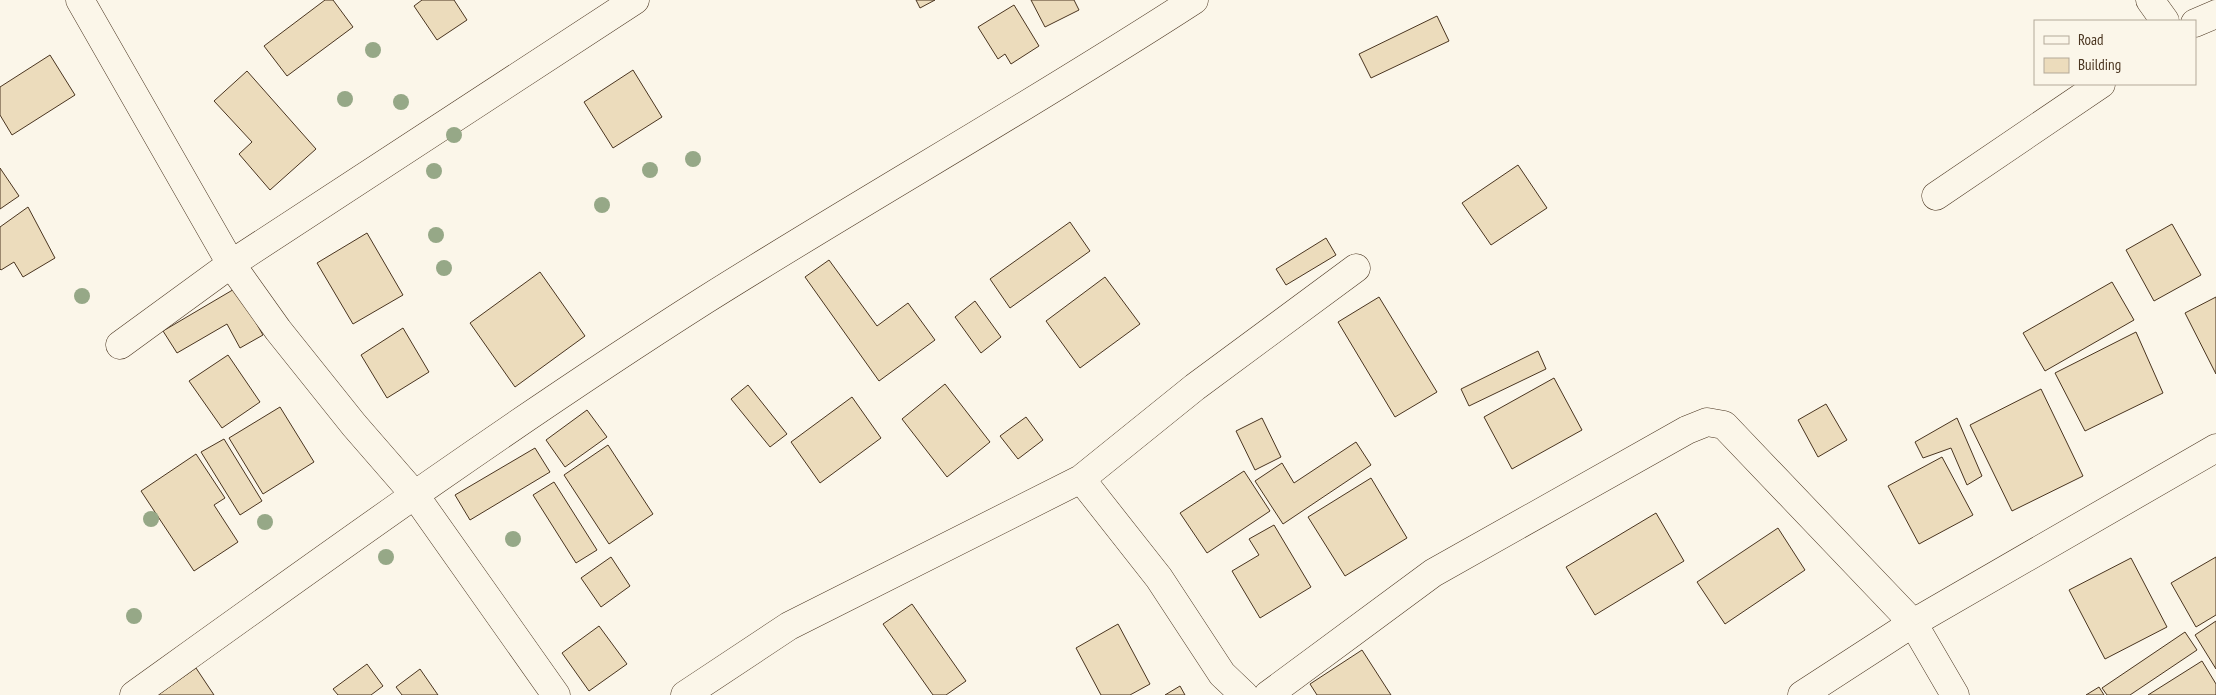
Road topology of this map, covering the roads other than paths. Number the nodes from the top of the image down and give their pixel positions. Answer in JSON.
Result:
{"nodes":[{"id":1,"x":80,"y":0,"type":"edge"},
{"id":2,"x":635,"y":0,"type":"edge"},
{"id":3,"x":1194,"y":0,"type":"edge"},
{"id":4,"x":2150,"y":0,"type":"edge"},
{"id":5,"x":2216,"y":14,"type":"edge"},
{"id":6,"x":2164,"y":20,"type":"edge"},
{"id":7,"x":2196,"y":23,"type":"edge"},
{"id":8,"x":2100,"y":85,"type":"edge"},
{"id":9,"x":1936,"y":196,"type":"dead end"},
{"id":10,"x":231,"y":264,"type":"junction"},
{"id":11,"x":1356,"y":268,"type":"dead end"},
{"id":12,"x":120,"y":345,"type":"dead end"},
{"id":13,"x":2216,"y":448,"type":"edge"},
{"id":14,"x":1081,"y":478,"type":"junction"},
{"id":15,"x":414,"y":494,"type":"junction"},
{"id":16,"x":1913,"y":623,"type":"junction"},
{"id":17,"x":134,"y":695,"type":"edge"},
{"id":18,"x":556,"y":695,"type":"edge"},
{"id":19,"x":685,"y":695,"type":"edge"},
{"id":20,"x":1244,"y":695,"type":"edge"},
{"id":21,"x":1268,"y":695,"type":"edge"},
{"id":22,"x":1802,"y":695,"type":"edge"},
{"id":23,"x":1956,"y":695,"type":"edge"}],
"edges":[{"from":1,"to":10,"type":"street"},
{"from":2,"to":10,"type":"street"},
{"from":3,"to":15,"type":"street"},
{"from":4,"to":6,"type":"street"},
{"from":5,"to":7,"type":"street"},
{"from":8,"to":9,"type":"street"},
{"from":10,"to":12,"type":"street"},
{"from":10,"to":15,"type":"street"},
{"from":11,"to":14,"type":"street"},
{"from":13,"to":16,"type":"street"},
{"from":14,"to":19,"type":"street"},
{"from":14,"to":20,"type":"street"},
{"from":15,"to":17,"type":"street"},
{"from":15,"to":18,"type":"street"},
{"from":16,"to":21,"type":"street"},
{"from":16,"to":22,"type":"street"},
{"from":16,"to":23,"type":"street"}]}
